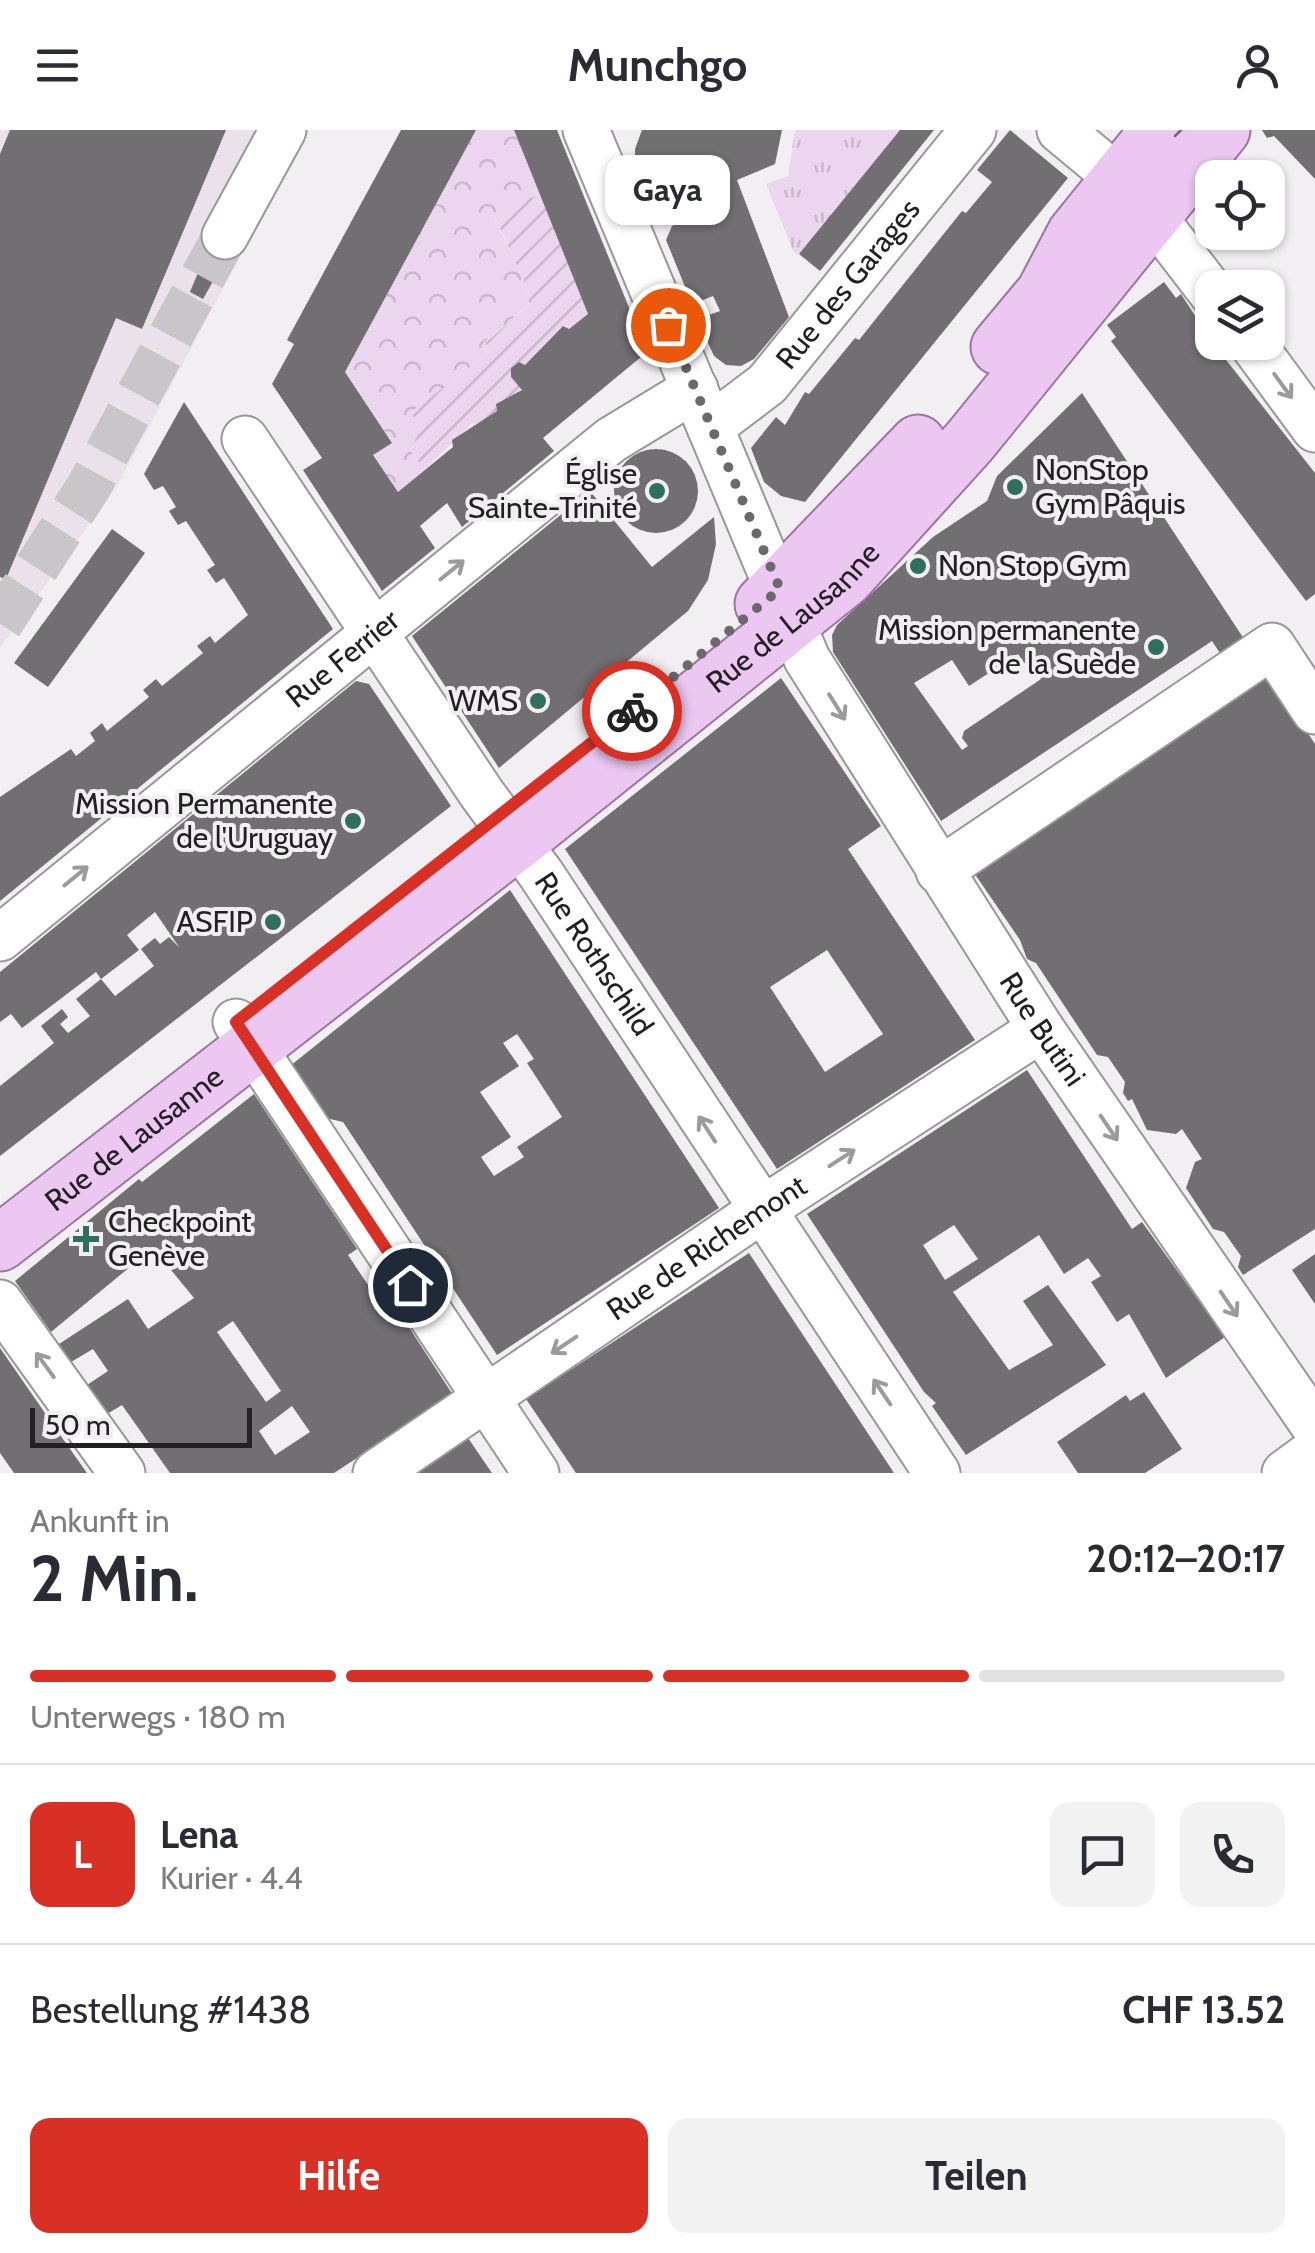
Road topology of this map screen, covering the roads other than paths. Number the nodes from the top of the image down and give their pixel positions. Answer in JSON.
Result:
{"nodes":[{"id":1,"x":282,"y":130,"type":"edge"},
{"id":2,"x":586,"y":130,"type":"edge"},
{"id":3,"x":973,"y":130,"type":"edge"},
{"id":4,"x":1060,"y":130,"type":"edge"},
{"id":5,"x":1160,"y":130,"type":"edge"},
{"id":6,"x":1180,"y":130,"type":"edge"},
{"id":7,"x":1201,"y":130,"type":"edge"},
{"id":8,"x":1222,"y":130,"type":"edge"},
{"id":9,"x":1136,"y":197,"type":"junction"},
{"id":10,"x":225,"y":236,"type":"tunnel mouth"},
{"id":11,"x":1195,"y":271,"type":"edge"},
{"id":12,"x":1044,"y":293,"type":"junction"},
{"id":13,"x":1264,"y":360,"type":"edge"},
{"id":14,"x":702,"y":408,"type":"junction"},
{"id":15,"x":1315,"y":429,"type":"edge"},
{"id":16,"x":245,"y":439,"type":"dead end"},
{"id":17,"x":785,"y":605,"type":"junction"},
{"id":18,"x":376,"y":631,"type":"junction"},
{"id":19,"x":1315,"y":711,"type":"edge"},
{"id":20,"x":508,"y":828,"type":"junction"},
{"id":21,"x":939,"y":871,"type":"junction"},
{"id":22,"x":0,"y":938,"type":"edge"},
{"id":23,"x":1041,"y":1029,"type":"junction"},
{"id":24,"x":245,"y":1034,"type":"junction"},
{"id":25,"x":0,"y":1208,"type":"edge"},
{"id":26,"x":760,"y":1211,"type":"junction"},
{"id":27,"x":0,"y":1226,"type":"edge"},
{"id":28,"x":0,"y":1243,"type":"edge"},
{"id":29,"x":0,"y":1303,"type":"edge"},
{"id":30,"x":485,"y":1399,"type":"junction"},
{"id":31,"x":1315,"y":1427,"type":"edge"},
{"id":32,"x":1315,"y":1451,"type":"edge"},
{"id":33,"x":122,"y":1473,"type":"edge"},
{"id":34,"x":376,"y":1473,"type":"edge"},
{"id":35,"x":536,"y":1473,"type":"edge"},
{"id":36,"x":937,"y":1473,"type":"edge"},
{"id":37,"x":1285,"y":1473,"type":"edge"}],
"edges":[{"from":1,"to":10,"type":"street"},
{"from":2,"to":14,"type":"street","name":"Rue Butini"},
{"from":3,"to":14,"type":"street","name":"Rue des Garages"},
{"from":4,"to":9,"type":"street"},
{"from":5,"to":9,"type":"main road","name":"Rue de Lausanne"},
{"from":6,"to":12,"type":"street"},
{"from":7,"to":17,"type":"street"},
{"from":8,"to":9,"type":"main road","name":"Rue de Lausanne"},
{"from":9,"to":11,"type":"street"},
{"from":9,"to":12,"type":"main road","name":"Rue de Lausanne"},
{"from":9,"to":17,"type":"main road","name":"Rue de Lausanne"},
{"from":12,"to":17,"type":"main road","name":"Rue de Lausanne"},
{"from":13,"to":15,"type":"street","one_way":true},
{"from":14,"to":17,"type":"street","name":"Rue Butini"},
{"from":18,"to":14,"type":"street","name":"Rue Ferrier","one_way":true},
{"from":16,"to":18,"type":"street","name":"Rue Rothschild"},
{"from":17,"to":20,"type":"main road"},
{"from":17,"to":21,"type":"street","name":"Rue Butini","one_way":true},
{"from":18,"to":20,"type":"street","name":"Rue Rothschild"},
{"from":22,"to":18,"type":"street","name":"Rue Ferrier","one_way":true},
{"from":19,"to":21,"type":"street"},
{"from":20,"to":24,"type":"main road"},
{"from":26,"to":20,"type":"street","name":"Rue Rothschild","one_way":true},
{"from":21,"to":23,"type":"street","name":"Rue Butini"},
{"from":26,"to":23,"type":"street","name":"Rue de Richemont","one_way":true},
{"from":23,"to":31,"type":"street","name":"Rue Butini","one_way":true},
{"from":24,"to":25,"type":"main road"},
{"from":24,"to":27,"type":"street"},
{"from":24,"to":28,"type":"main road","name":"Rue de Lausanne"},
{"from":24,"to":30,"type":"street"},
{"from":26,"to":30,"type":"street","name":"Rue de Richemont","one_way":true},
{"from":36,"to":26,"type":"street","name":"Rue Rothschild","one_way":true},
{"from":33,"to":29,"type":"street","one_way":true},
{"from":30,"to":34,"type":"street","name":"Rue de Richemont"},
{"from":30,"to":35,"type":"street"},
{"from":32,"to":37,"type":"street"}]}
